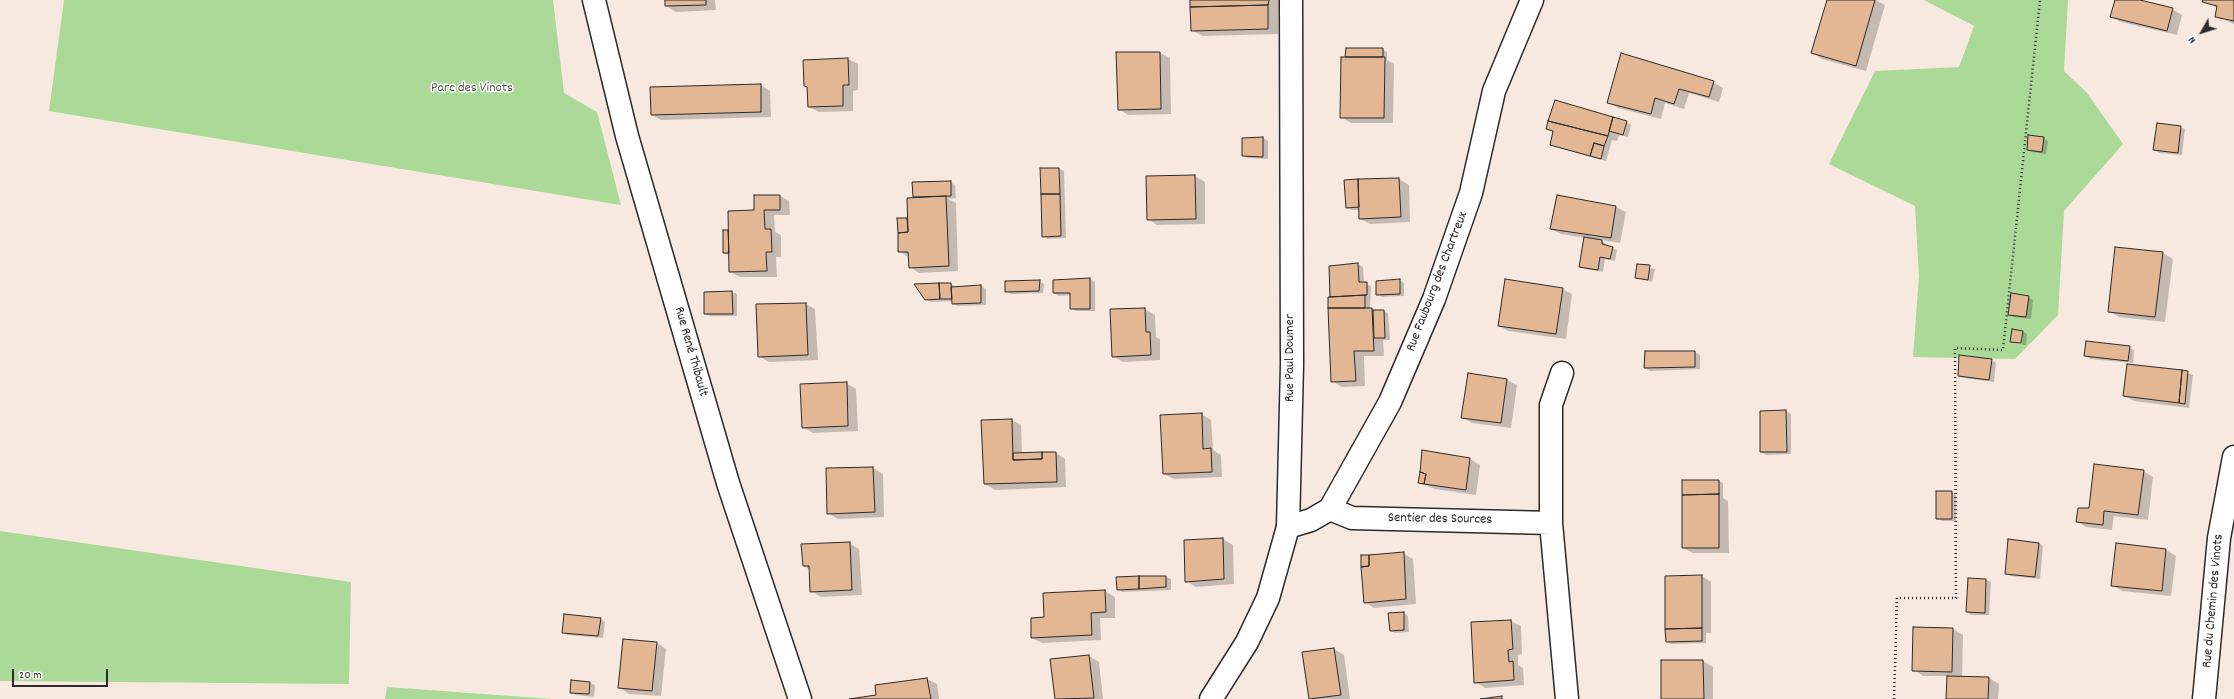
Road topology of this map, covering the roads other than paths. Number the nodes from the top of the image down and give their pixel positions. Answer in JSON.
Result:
{"nodes":[{"id":1,"x":594,"y":0,"type":"edge"},
{"id":2,"x":1291,"y":0,"type":"edge"},
{"id":3,"x":1532,"y":0,"type":"edge"},
{"id":4,"x":1562,"y":373,"type":"dead end"},
{"id":5,"x":2234,"y":457,"type":"edge"},
{"id":6,"x":1330,"y":509,"type":"junction"},
{"id":7,"x":1551,"y":523,"type":"junction"},
{"id":8,"x":1288,"y":527,"type":"junction"},
{"id":9,"x":800,"y":699,"type":"edge"},
{"id":10,"x":1211,"y":699,"type":"edge"},
{"id":11,"x":1567,"y":699,"type":"edge"},
{"id":12,"x":2204,"y":699,"type":"edge"}],
"edges":[{"from":1,"to":9,"type":"street","name":"Rue René Thibault"},
{"from":2,"to":8,"type":"street","name":"Rue Paul Doumer"},
{"from":3,"to":6,"type":"street","name":"Rue Faubourg des Chartreux"},
{"from":4,"to":7,"type":"street"},
{"from":5,"to":12,"type":"street","name":"Rue du Chemin des Vinots"},
{"from":6,"to":7,"type":"street","name":"Sentier des Sources"},
{"from":6,"to":8,"type":"street"},
{"from":7,"to":11,"type":"street"},
{"from":8,"to":10,"type":"street","name":"Rue Paul Doumer"}]}
